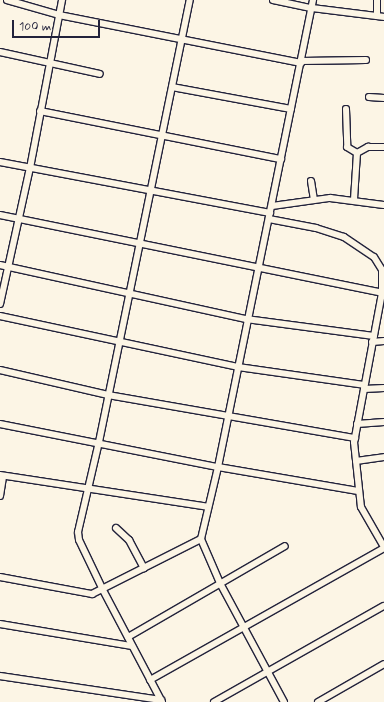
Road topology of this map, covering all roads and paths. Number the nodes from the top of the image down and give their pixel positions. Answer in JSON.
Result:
{"nodes":[{"id":1,"x":7,"y":0,"type":"edge"},
{"id":2,"x":62,"y":0,"type":"edge"},
{"id":3,"x":190,"y":0,"type":"edge"},
{"id":4,"x":273,"y":0,"type":"edge"},
{"id":5,"x":313,"y":0,"type":"edge"},
{"id":6,"x":378,"y":0,"type":"edge"},
{"id":7,"x":312,"y":8,"type":"junction"},
{"id":8,"x":59,"y":14,"type":"junction"},
{"id":9,"x":377,"y":16,"type":"junction"},
{"id":10,"x":384,"y":17,"type":"edge"},
{"id":11,"x":182,"y":38,"type":"junction"},
{"id":12,"x":0,"y":52,"type":"edge"},
{"id":13,"x":366,"y":60,"type":"dead end"},
{"id":14,"x":51,"y":61,"type":"junction"},
{"id":15,"x":301,"y":62,"type":"junction"},
{"id":16,"x":100,"y":74,"type":"dead end"},
{"id":17,"x":172,"y":87,"type":"junction"},
{"id":18,"x":369,"y":97,"type":"dead end"},
{"id":19,"x":384,"y":98,"type":"edge"},
{"id":20,"x":346,"y":108,"type":"dead end"},
{"id":21,"x":291,"y":109,"type":"junction"},
{"id":22,"x":40,"y":111,"type":"junction"},
{"id":23,"x":161,"y":136,"type":"junction"},
{"id":24,"x":384,"y":147,"type":"edge"},
{"id":25,"x":357,"y":153,"type":"junction"},
{"id":26,"x":281,"y":159,"type":"junction"},
{"id":27,"x":0,"y":162,"type":"edge"},
{"id":28,"x":30,"y":168,"type":"junction"},
{"id":29,"x":310,"y":181,"type":"dead end"},
{"id":30,"x":150,"y":189,"type":"junction"},
{"id":31,"x":314,"y":200,"type":"junction"},
{"id":32,"x":354,"y":200,"type":"junction"},
{"id":33,"x":384,"y":204,"type":"edge"},
{"id":34,"x":272,"y":206,"type":"junction"},
{"id":35,"x":0,"y":215,"type":"edge"},
{"id":36,"x":270,"y":216,"type":"junction"},
{"id":37,"x":18,"y":219,"type":"junction"},
{"id":38,"x":138,"y":244,"type":"junction"},
{"id":39,"x":0,"y":265,"type":"edge"},
{"id":40,"x":258,"y":266,"type":"junction"},
{"id":41,"x":8,"y":267,"type":"junction"},
{"id":42,"x":382,"y":293,"type":"junction"},
{"id":43,"x":128,"y":294,"type":"junction"},
{"id":44,"x":0,"y":304,"type":"edge"},
{"id":45,"x":0,"y":316,"type":"edge"},
{"id":46,"x":246,"y":319,"type":"junction"},
{"id":47,"x":373,"y":339,"type":"junction"},
{"id":48,"x":118,"y":341,"type":"junction"},
{"id":49,"x":384,"y":341,"type":"edge"},
{"id":50,"x":238,"y":367,"type":"junction"},
{"id":51,"x":0,"y":370,"type":"edge"},
{"id":52,"x":364,"y":387,"type":"junction"},
{"id":53,"x":384,"y":388,"type":"edge"},
{"id":54,"x":108,"y":395,"type":"junction"},
{"id":55,"x":227,"y":417,"type":"junction"},
{"id":56,"x":384,"y":422,"type":"edge"},
{"id":57,"x":0,"y":424,"type":"edge"},
{"id":58,"x":357,"y":424,"type":"junction"},
{"id":59,"x":355,"y":438,"type":"junction"},
{"id":60,"x":99,"y":442,"type":"junction"},
{"id":61,"x":384,"y":457,"type":"edge"},
{"id":62,"x":356,"y":461,"type":"junction"},
{"id":63,"x":218,"y":467,"type":"junction"},
{"id":64,"x":2,"y":476,"type":"edge"},
{"id":65,"x":87,"y":490,"type":"junction"},
{"id":66,"x":358,"y":491,"type":"junction"},
{"id":67,"x":0,"y":496,"type":"edge"},
{"id":68,"x":208,"y":507,"type":"junction"},
{"id":69,"x":116,"y":528,"type":"dead end"},
{"id":70,"x":200,"y":539,"type":"junction"},
{"id":71,"x":285,"y":546,"type":"dead end"},
{"id":72,"x":384,"y":547,"type":"edge"},
{"id":73,"x":144,"y":568,"type":"junction"},
{"id":74,"x":0,"y":577,"type":"edge"},
{"id":75,"x":220,"y":583,"type":"junction"},
{"id":76,"x":103,"y":590,"type":"junction"},
{"id":77,"x":384,"y":606,"type":"edge"},
{"id":78,"x":0,"y":624,"type":"edge"},
{"id":79,"x":243,"y":626,"type":"junction"},
{"id":80,"x":128,"y":637,"type":"junction"},
{"id":81,"x":132,"y":646,"type":"junction"},
{"id":82,"x":384,"y":664,"type":"edge"},
{"id":83,"x":268,"y":672,"type":"junction"},
{"id":84,"x":0,"y":676,"type":"edge"},
{"id":85,"x":150,"y":680,"type":"junction"},
{"id":86,"x":161,"y":701,"type":"edge"},
{"id":87,"x":214,"y":702,"type":"edge"},
{"id":88,"x":284,"y":702,"type":"edge"},
{"id":89,"x":318,"y":702,"type":"edge"}],
"edges":[{"from":1,"to":8,"type":"street"},
{"from":2,"to":8,"type":"street"},
{"from":3,"to":11,"type":"street"},
{"from":4,"to":7,"type":"street"},
{"from":5,"to":7,"type":"street"},
{"from":6,"to":9,"type":"street"},
{"from":7,"to":9,"type":"street"},
{"from":7,"to":15,"type":"street"},
{"from":8,"to":11,"type":"street"},
{"from":8,"to":14,"type":"street"},
{"from":9,"to":10,"type":"street"},
{"from":11,"to":15,"type":"street"},
{"from":11,"to":17,"type":"street"},
{"from":12,"to":14,"type":"street"},
{"from":13,"to":15,"type":"street"},
{"from":14,"to":16,"type":"street"},
{"from":14,"to":22,"type":"street"},
{"from":15,"to":21,"type":"street"},
{"from":17,"to":21,"type":"street"},
{"from":17,"to":23,"type":"street"},
{"from":18,"to":19,"type":"street"},
{"from":20,"to":25,"type":"street"},
{"from":21,"to":26,"type":"street"},
{"from":22,"to":23,"type":"street"},
{"from":22,"to":28,"type":"street"},
{"from":23,"to":26,"type":"street"},
{"from":23,"to":30,"type":"street"},
{"from":24,"to":25,"type":"street"},
{"from":25,"to":32,"type":"street"},
{"from":26,"to":34,"type":"street"},
{"from":27,"to":28,"type":"street"},
{"from":28,"to":30,"type":"street"},
{"from":28,"to":37,"type":"street"},
{"from":29,"to":31,"type":"street"},
{"from":30,"to":36,"type":"street"},
{"from":30,"to":38,"type":"street"},
{"from":31,"to":32,"type":"street"},
{"from":31,"to":34,"type":"street"},
{"from":32,"to":33,"type":"street"},
{"from":34,"to":36,"type":"street"},
{"from":35,"to":37,"type":"street"},
{"from":36,"to":40,"type":"street"},
{"from":36,"to":42,"type":"street"},
{"from":37,"to":38,"type":"street"},
{"from":37,"to":41,"type":"street"},
{"from":38,"to":40,"type":"street"},
{"from":38,"to":43,"type":"street"},
{"from":39,"to":41,"type":"street"},
{"from":40,"to":42,"type":"street"},
{"from":40,"to":46,"type":"street"},
{"from":41,"to":43,"type":"street"},
{"from":41,"to":44,"type":"street"},
{"from":42,"to":47,"type":"street"},
{"from":43,"to":46,"type":"street"},
{"from":43,"to":48,"type":"street"},
{"from":45,"to":48,"type":"street"},
{"from":46,"to":47,"type":"street"},
{"from":46,"to":50,"type":"street"},
{"from":47,"to":49,"type":"street"},
{"from":47,"to":52,"type":"street"},
{"from":48,"to":50,"type":"street"},
{"from":48,"to":54,"type":"street"},
{"from":50,"to":52,"type":"street"},
{"from":50,"to":55,"type":"street"},
{"from":51,"to":54,"type":"street"},
{"from":52,"to":53,"type":"street"},
{"from":52,"to":58,"type":"street"},
{"from":54,"to":55,"type":"street"},
{"from":54,"to":60,"type":"street"},
{"from":55,"to":59,"type":"street"},
{"from":55,"to":63,"type":"street"},
{"from":56,"to":58,"type":"street"},
{"from":57,"to":60,"type":"street"},
{"from":58,"to":59,"type":"street"},
{"from":59,"to":62,"type":"street"},
{"from":60,"to":63,"type":"street"},
{"from":60,"to":65,"type":"street"},
{"from":61,"to":62,"type":"street"},
{"from":62,"to":66,"type":"street"},
{"from":63,"to":66,"type":"street"},
{"from":63,"to":68,"type":"street"},
{"from":64,"to":65,"type":"street"},
{"from":64,"to":67,"type":"street"},
{"from":65,"to":68,"type":"street"},
{"from":65,"to":76,"type":"street"},
{"from":66,"to":72,"type":"street"},
{"from":68,"to":70,"type":"street"},
{"from":69,"to":73,"type":"street"},
{"from":70,"to":73,"type":"street"},
{"from":70,"to":75,"type":"street"},
{"from":71,"to":75,"type":"street"},
{"from":72,"to":79,"type":"street"},
{"from":73,"to":76,"type":"street"},
{"from":74,"to":76,"type":"street"},
{"from":75,"to":79,"type":"street"},
{"from":75,"to":80,"type":"street"},
{"from":76,"to":80,"type":"street"},
{"from":77,"to":83,"type":"street"},
{"from":78,"to":81,"type":"street"},
{"from":79,"to":83,"type":"street"},
{"from":79,"to":85,"type":"street"},
{"from":80,"to":81,"type":"street"},
{"from":81,"to":85,"type":"street"},
{"from":82,"to":89,"type":"street"},
{"from":83,"to":87,"type":"street"},
{"from":83,"to":88,"type":"street"},
{"from":84,"to":86,"type":"street"},
{"from":85,"to":86,"type":"street"}]}
